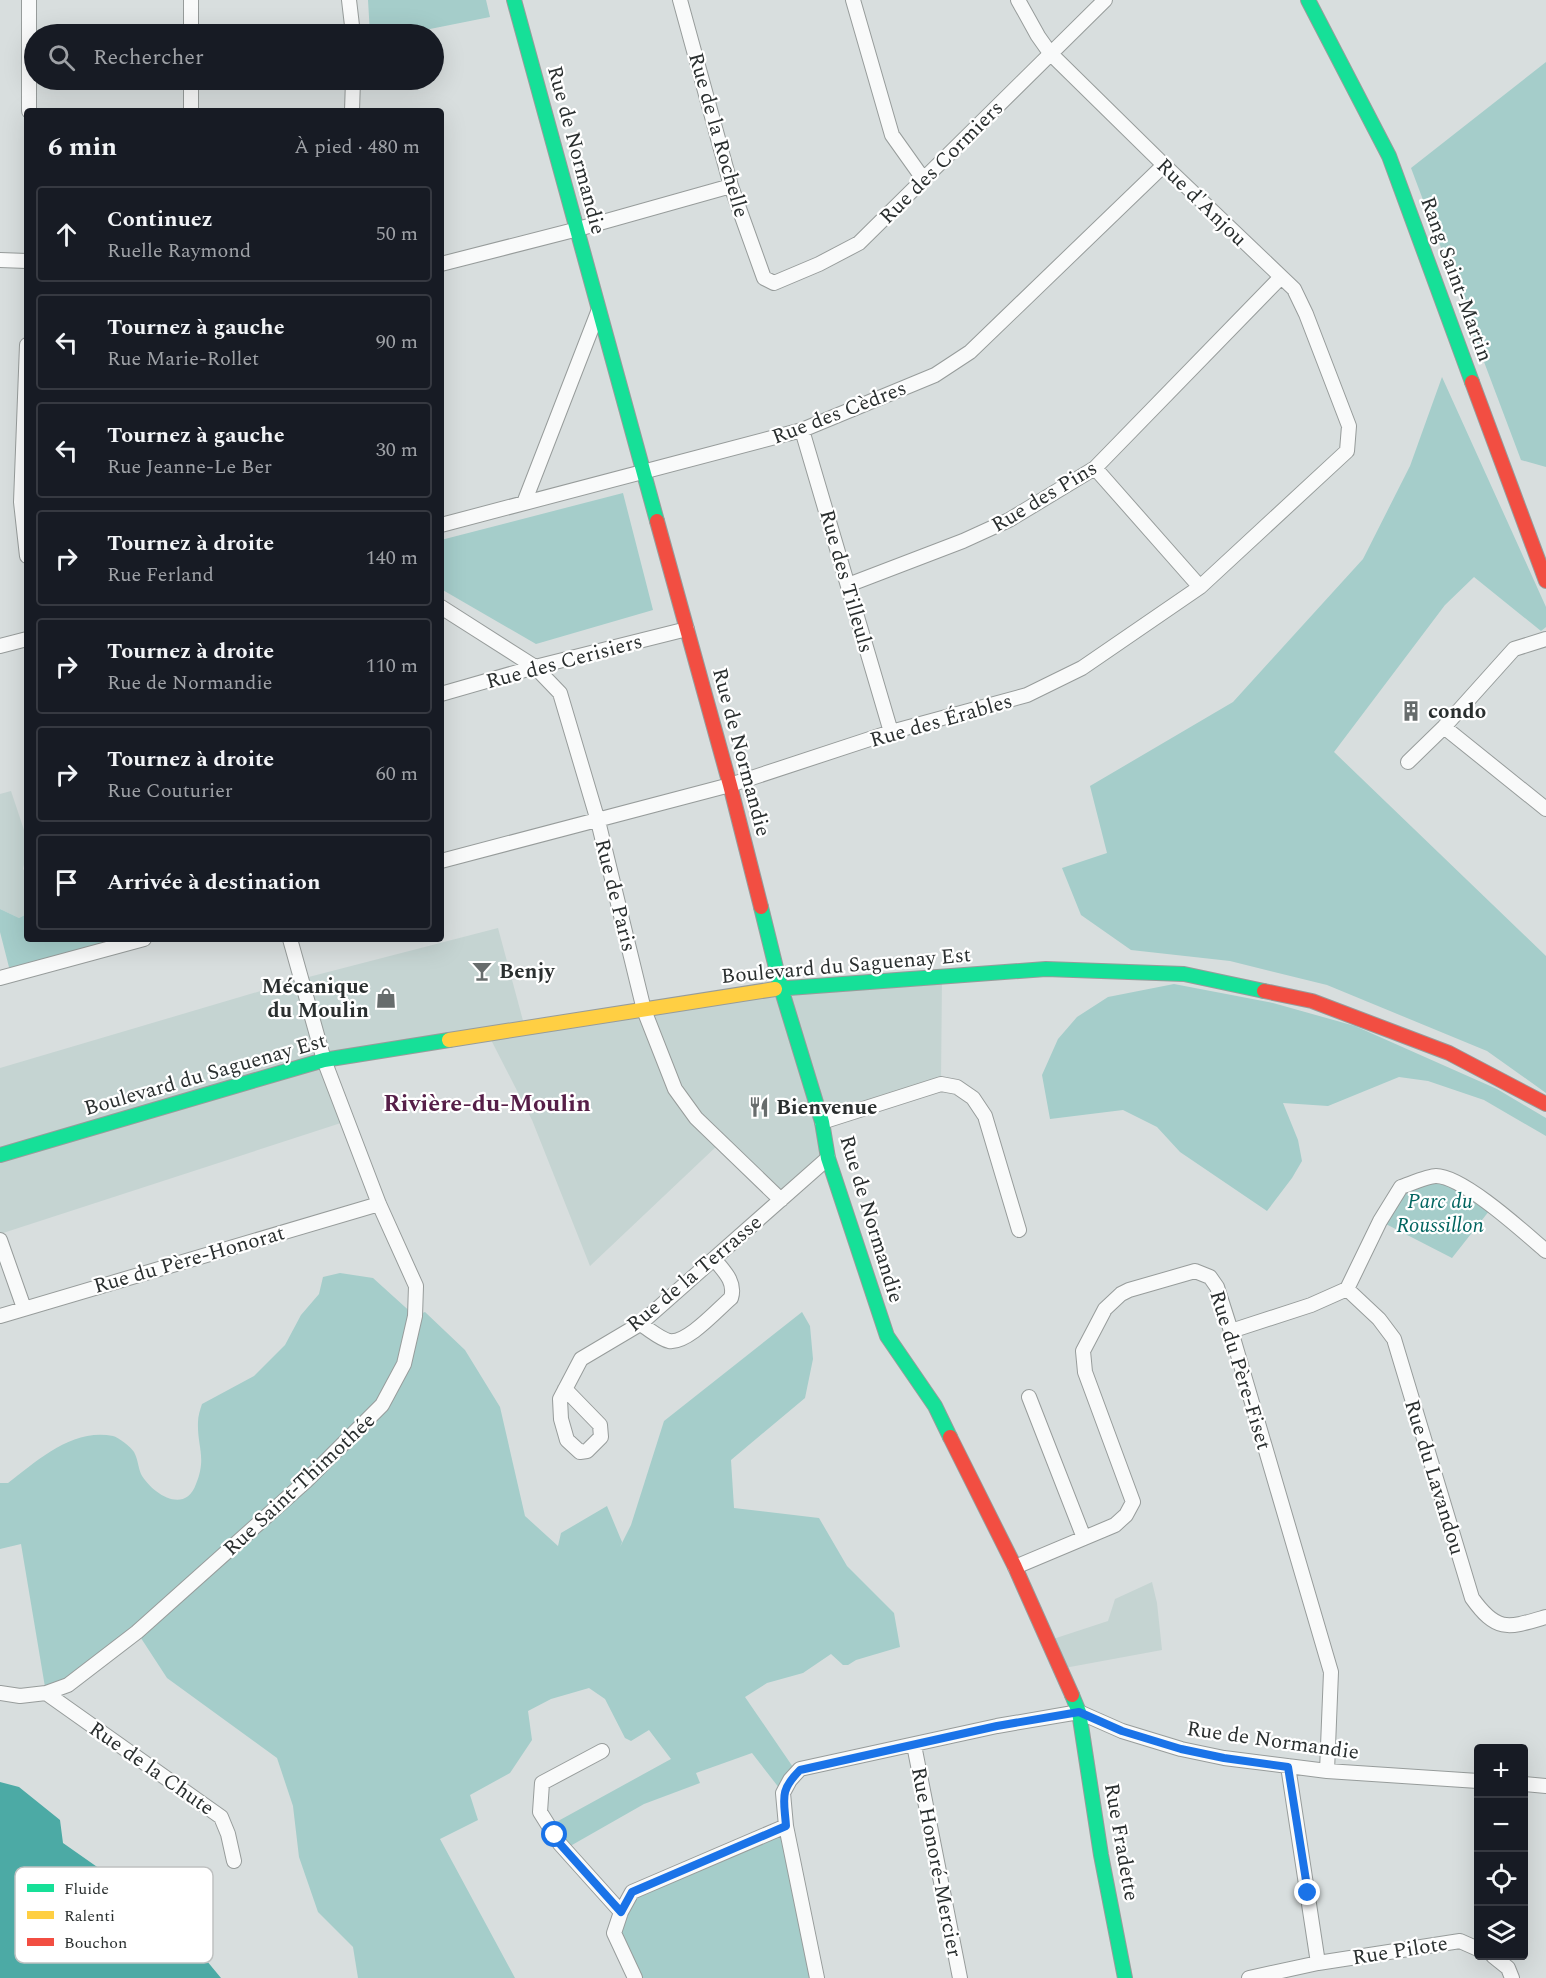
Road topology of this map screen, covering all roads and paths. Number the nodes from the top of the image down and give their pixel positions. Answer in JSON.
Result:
{"nodes":[{"id":1,"x":29,"y":0,"type":"edge"},
{"id":2,"x":191,"y":0,"type":"edge"},
{"id":3,"x":349,"y":0,"type":"edge"},
{"id":4,"x":514,"y":0,"type":"edge"},
{"id":5,"x":680,"y":0,"type":"edge"},
{"id":6,"x":853,"y":0,"type":"edge"},
{"id":7,"x":1018,"y":0,"type":"edge"},
{"id":8,"x":1105,"y":0,"type":"edge"},
{"id":9,"x":1308,"y":0,"type":"edge"},
{"id":10,"x":29,"y":24,"type":"edge"},
{"id":11,"x":191,"y":24,"type":"edge"},
{"id":12,"x":352,"y":24,"type":"edge"},
{"id":13,"x":1050,"y":53,"type":"junction"},
{"id":14,"x":29,"y":90,"type":"edge"},
{"id":15,"x":191,"y":90,"type":"edge"},
{"id":16,"x":352,"y":90,"type":"edge"},
{"id":17,"x":29,"y":108,"type":"edge"},
{"id":18,"x":191,"y":108,"type":"edge"},
{"id":19,"x":352,"y":108,"type":"edge"},
{"id":20,"x":1164,"y":165,"type":"junction"},
{"id":21,"x":924,"y":180,"type":"junction"},
{"id":22,"x":731,"y":186,"type":"junction"},
{"id":23,"x":578,"y":229,"type":"junction"},
{"id":24,"x":0,"y":260,"type":"edge"},
{"id":25,"x":24,"y":261,"type":"edge"},
{"id":26,"x":444,"y":263,"type":"edge"},
{"id":27,"x":761,"y":269,"type":"joint"},
{"id":28,"x":1281,"y":277,"type":"junction"},
{"id":29,"x":598,"y":312,"type":"junction"},
{"id":30,"x":24,"y":424,"type":"edge"},
{"id":31,"x":1349,"y":426,"type":"joint"},
{"id":32,"x":802,"y":430,"type":"junction"},
{"id":33,"x":1095,"y":468,"type":"junction"},
{"id":34,"x":643,"y":472,"type":"junction"},
{"id":35,"x":524,"y":503,"type":"junction"},
{"id":36,"x":444,"y":524,"type":"edge"},
{"id":37,"x":24,"y":529,"type":"edge"},
{"id":38,"x":1546,"y":581,"type":"edge"},
{"id":39,"x":848,"y":585,"type":"junction"},
{"id":40,"x":1200,"y":586,"type":"junction"},
{"id":41,"x":444,"y":609,"type":"edge"},
{"id":42,"x":687,"y":629,"type":"junction"},
{"id":43,"x":1546,"y":639,"type":"edge"},
{"id":44,"x":24,"y":640,"type":"edge"},
{"id":45,"x":0,"y":645,"type":"edge"},
{"id":46,"x":535,"y":668,"type":"junction"},
{"id":47,"x":444,"y":693,"type":"edge"},
{"id":48,"x":1444,"y":727,"type":"junction"},
{"id":49,"x":891,"y":732,"type":"junction"},
{"id":50,"x":1408,"y":762,"type":"dead end"},
{"id":51,"x":730,"y":785,"type":"junction"},
{"id":52,"x":1546,"y":809,"type":"edge"},
{"id":53,"x":597,"y":821,"type":"junction"},
{"id":54,"x":444,"y":860,"type":"edge"},
{"id":55,"x":133,"y":942,"type":"edge"},
{"id":56,"x":291,"y":942,"type":"edge"},
{"id":57,"x":0,"y":978,"type":"edge"},
{"id":58,"x":781,"y":988,"type":"junction"},
{"id":59,"x":644,"y":1010,"type":"junction"},
{"id":60,"x":324,"y":1060,"type":"junction"},
{"id":61,"x":1546,"y":1104,"type":"edge"},
{"id":62,"x":822,"y":1122,"type":"junction"},
{"id":63,"x":0,"y":1155,"type":"edge"},
{"id":64,"x":828,"y":1158,"type":"junction"},
{"id":65,"x":781,"y":1200,"type":"junction"},
{"id":66,"x":379,"y":1204,"type":"junction"},
{"id":67,"x":1019,"y":1230,"type":"dead end"},
{"id":68,"x":0,"y":1240,"type":"edge"},
{"id":69,"x":1546,"y":1251,"type":"edge"},
{"id":70,"x":714,"y":1259,"type":"junction"},
{"id":71,"x":1347,"y":1289,"type":"junction"},
{"id":72,"x":24,"y":1308,"type":"junction"},
{"id":73,"x":0,"y":1316,"type":"edge"},
{"id":74,"x":640,"y":1324,"type":"junction"},
{"id":75,"x":1231,"y":1331,"type":"junction"},
{"id":76,"x":565,"y":1389,"type":"dead end"},
{"id":77,"x":1029,"y":1397,"type":"dead end"},
{"id":78,"x":1084,"y":1538,"type":"junction"},
{"id":79,"x":1015,"y":1567,"type":"junction"},
{"id":80,"x":1546,"y":1617,"type":"edge"},
{"id":81,"x":0,"y":1693,"type":"edge"},
{"id":82,"x":46,"y":1693,"type":"junction"},
{"id":83,"x":1079,"y":1712,"type":"junction"},
{"id":84,"x":914,"y":1745,"type":"junction"},
{"id":85,"x":602,"y":1750,"type":"dead end"},
{"id":86,"x":1288,"y":1767,"type":"junction"},
{"id":87,"x":1327,"y":1771,"type":"junction"},
{"id":88,"x":1474,"y":1781,"type":"edge"},
{"id":89,"x":1528,"y":1784,"type":"edge"},
{"id":90,"x":1546,"y":1786,"type":"edge"},
{"id":91,"x":786,"y":1826,"type":"junction"},
{"id":92,"x":234,"y":1861,"type":"dead end"},
{"id":93,"x":621,"y":1912,"type":"junction"},
{"id":94,"x":1474,"y":1947,"type":"edge"},
{"id":95,"x":1499,"y":1960,"type":"edge"},
{"id":96,"x":1318,"y":1963,"type":"junction"},
{"id":97,"x":635,"y":1978,"type":"edge"},
{"id":98,"x":817,"y":1978,"type":"edge"},
{"id":99,"x":960,"y":1978,"type":"edge"},
{"id":100,"x":1125,"y":1978,"type":"edge"},
{"id":101,"x":1249,"y":1978,"type":"edge"},
{"id":102,"x":1512,"y":1978,"type":"edge"}],
"edges":[{"from":1,"to":10,"type":"street"},
{"from":2,"to":11,"type":"street"},
{"from":3,"to":12,"type":"street"},
{"from":4,"to":23,"type":"street","name":"Rue de Normandie"},
{"from":5,"to":22,"type":"street","name":"Rue de la Rochelle"},
{"from":6,"to":21,"type":"street"},
{"from":7,"to":13,"type":"street","name":"Rue d'Anjou"},
{"from":8,"to":13,"type":"street","name":"Rue des Cormiers"},
{"from":9,"to":38,"type":"street","name":"Rang Saint-Martin"},
{"from":13,"to":20,"type":"street","name":"Rue d'Anjou"},
{"from":13,"to":21,"type":"street","name":"Rue des Cormiers"},
{"from":14,"to":17,"type":"street"},
{"from":15,"to":18,"type":"street"},
{"from":16,"to":19,"type":"street"},
{"from":20,"to":28,"type":"street","name":"Rue d'Anjou"},
{"from":20,"to":32,"type":"street","name":"Rue des Cèdres"},
{"from":21,"to":27,"type":"street","name":"Rue des Cormiers"},
{"from":22,"to":23,"type":"street"},
{"from":22,"to":27,"type":"street","name":"Rue de la Rochelle"},
{"from":23,"to":26,"type":"street"},
{"from":23,"to":29,"type":"street","name":"Rue de Normandie"},
{"from":24,"to":25,"type":"street"},
{"from":28,"to":31,"type":"street","name":"Rue d'Anjou"},
{"from":28,"to":33,"type":"street","name":"Rue des Pins"},
{"from":29,"to":34,"type":"street","name":"Rue de Normandie"},
{"from":29,"to":35,"type":"street"},
{"from":30,"to":37,"type":"street"},
{"from":31,"to":40,"type":"street","name":"Rue des Érables"},
{"from":32,"to":34,"type":"street","name":"Rue des Cèdres"},
{"from":32,"to":39,"type":"street","name":"Rue des Tilleuls"},
{"from":33,"to":39,"type":"street","name":"Rue des Pins"},
{"from":33,"to":40,"type":"street"},
{"from":34,"to":35,"type":"street","name":"Rue des Cèdres"},
{"from":34,"to":42,"type":"street","name":"Rue de Normandie"},
{"from":35,"to":36,"type":"street","name":"Rue des Cèdres"},
{"from":39,"to":49,"type":"street","name":"Rue des Tilleuls"},
{"from":40,"to":49,"type":"street","name":"Rue des Érables"},
{"from":41,"to":46,"type":"street","name":"Rue de Paris"},
{"from":42,"to":46,"type":"street","name":"Rue des Cerisiers"},
{"from":42,"to":51,"type":"street","name":"Rue de Normandie"},
{"from":43,"to":48,"type":"street"},
{"from":44,"to":45,"type":"street"},
{"from":46,"to":47,"type":"street","name":"Rue des Cerisiers"},
{"from":46,"to":53,"type":"street","name":"Rue de Paris"},
{"from":48,"to":50,"type":"street"},
{"from":48,"to":52,"type":"street"},
{"from":49,"to":51,"type":"street","name":"Rue des Érables"},
{"from":51,"to":53,"type":"street","name":"Rue des Érables"},
{"from":51,"to":58,"type":"street","name":"Rue de Normandie"},
{"from":53,"to":54,"type":"street","name":"Rue des Érables"},
{"from":53,"to":59,"type":"street","name":"Rue de Paris"},
{"from":55,"to":57,"type":"street"},
{"from":56,"to":60,"type":"street","name":"Rue Saint-Thimothée"},
{"from":58,"to":59,"type":"street","name":"Boulevard du Saguenay Est"},
{"from":58,"to":61,"type":"street","name":"Boulevard du Saguenay Est"},
{"from":58,"to":62,"type":"street","name":"Rue de Normandie"},
{"from":59,"to":60,"type":"street","name":"Boulevard du Saguenay Est"},
{"from":59,"to":65,"type":"street","name":"Rue de Paris"},
{"from":60,"to":63,"type":"street","name":"Boulevard du Saguenay Est"},
{"from":60,"to":66,"type":"street","name":"Rue Saint-Thimothée"},
{"from":62,"to":64,"type":"street","name":"Rue de Normandie"},
{"from":62,"to":67,"type":"street"},
{"from":64,"to":65,"type":"street","name":"Rue de la Terrasse"},
{"from":64,"to":79,"type":"street","name":"Rue de Normandie"},
{"from":65,"to":70,"type":"street","name":"Rue de la Terrasse"},
{"from":66,"to":72,"type":"street","name":"Rue du Père-Honorat"},
{"from":66,"to":82,"type":"street","name":"Rue Saint-Thimothée"},
{"from":68,"to":72,"type":"street"},
{"from":69,"to":71,"type":"street"},
{"from":70,"to":74,"type":"street","name":"Rue de la Terrasse"},
{"from":70,"to":74,"type":"street"},
{"from":71,"to":75,"type":"street"},
{"from":71,"to":80,"type":"street","name":"Rue du Lavandou"},
{"from":72,"to":73,"type":"street","name":"Rue du Père-Honorat"},
{"from":74,"to":76,"type":"street","name":"Rue de la Terrasse"},
{"from":75,"to":78,"type":"street","name":"Rue du Père-Fiset"},
{"from":75,"to":87,"type":"street","name":"Rue du Père-Fiset"},
{"from":77,"to":78,"type":"street"},
{"from":78,"to":79,"type":"street","name":"Rue du Père-Fiset"},
{"from":79,"to":83,"type":"street","name":"Rue de Normandie"},
{"from":81,"to":82,"type":"street","name":"Rue Saint-Thimothée"},
{"from":82,"to":92,"type":"street","name":"Rue de la Chute"},
{"from":83,"to":84,"type":"street"},
{"from":83,"to":86,"type":"street","name":"Rue de Normandie"},
{"from":83,"to":100,"type":"street","name":"Rue Fradette"},
{"from":84,"to":91,"type":"street"},
{"from":84,"to":99,"type":"street","name":"Rue Honoré-Mercier"},
{"from":85,"to":93,"type":"street"},
{"from":86,"to":87,"type":"street","name":"Rue de Normandie"},
{"from":86,"to":96,"type":"street"},
{"from":87,"to":88,"type":"street","name":"Rue de Normandie"},
{"from":89,"to":90,"type":"street"},
{"from":91,"to":93,"type":"street"},
{"from":91,"to":98,"type":"street"},
{"from":93,"to":97,"type":"street"},
{"from":94,"to":96,"type":"street","name":"Rue Pilote"},
{"from":95,"to":102,"type":"street"},
{"from":96,"to":101,"type":"street","name":"Rue Pilote"}]}
